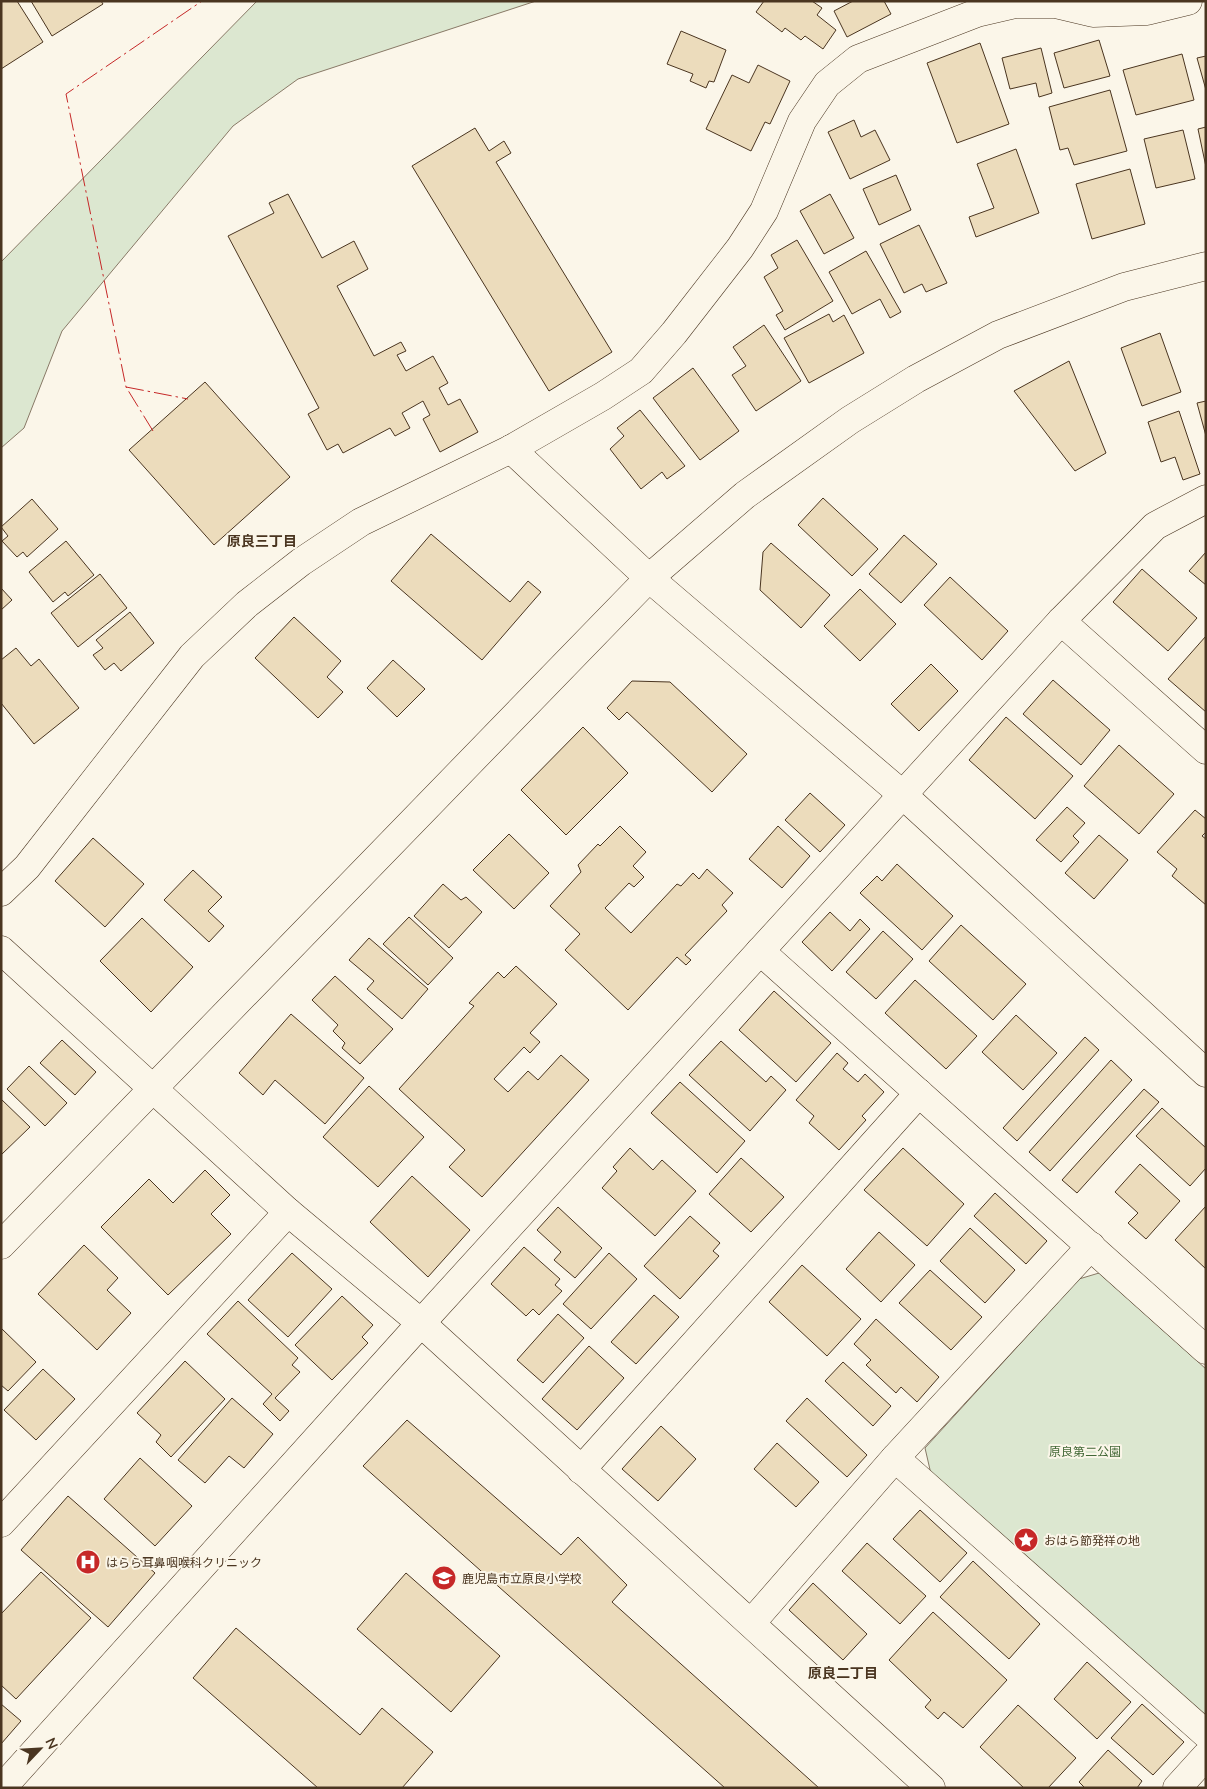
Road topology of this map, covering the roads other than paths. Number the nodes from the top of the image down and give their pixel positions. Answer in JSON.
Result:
{"nodes":[{"id":1,"x":1188,"y":1,"type":"edge"},
{"id":2,"x":1206,"y":266,"type":"edge"},
{"id":3,"x":511,"y":449,"type":"junction"},
{"id":4,"x":1206,"y":499,"type":"edge"},
{"id":5,"x":649,"y":578,"type":"junction"},
{"id":6,"x":1061,"y":621,"type":"junction"},
{"id":7,"x":1206,"y":750,"type":"edge"},
{"id":8,"x":903,"y":795,"type":"junction"},
{"id":9,"x":1,"y":892,"type":"edge"},
{"id":10,"x":1,"y":950,"type":"edge"},
{"id":11,"x":760,"y":951,"type":"junction"},
{"id":12,"x":1206,"y":1073,"type":"edge"},
{"id":13,"x":152,"y":1089,"type":"junction"},
{"id":14,"x":919,"y":1093,"type":"junction"},
{"id":15,"x":288,"y":1212,"type":"junction"},
{"id":16,"x":1,"y":1245,"type":"edge"},
{"id":17,"x":1091,"y":1246,"type":"junction"},
{"id":18,"x":421,"y":1323,"type":"junction"},
{"id":19,"x":1204,"y":1344,"type":"edge"},
{"id":20,"x":896,"y":1458,"type":"junction"},
{"id":21,"x":581,"y":1470,"type":"junction"},
{"id":22,"x":1,"y":1523,"type":"edge"},
{"id":23,"x":752,"y":1622,"type":"junction"},
{"id":24,"x":1206,"y":1734,"type":"edge"},
{"id":25,"x":1206,"y":1756,"type":"edge"},
{"id":26,"x":2,"y":1788,"type":"edge"},
{"id":27,"x":931,"y":1788,"type":"edge"},
{"id":28,"x":1177,"y":1788,"type":"edge"}],
"edges":[{"from":1,"to":3,"type":"street"},
{"from":2,"to":5,"type":"street"},
{"from":3,"to":5,"type":"street"},
{"from":3,"to":9,"type":"street"},
{"from":4,"to":6,"type":"street"},
{"from":5,"to":8,"type":"street"},
{"from":5,"to":13,"type":"street"},
{"from":6,"to":7,"type":"street"},
{"from":6,"to":8,"type":"street"},
{"from":8,"to":11,"type":"street"},
{"from":8,"to":12,"type":"street"},
{"from":10,"to":13,"type":"street"},
{"from":11,"to":14,"type":"street"},
{"from":11,"to":18,"type":"street"},
{"from":13,"to":15,"type":"street"},
{"from":13,"to":16,"type":"street"},
{"from":14,"to":17,"type":"street"},
{"from":14,"to":21,"type":"street"},
{"from":15,"to":18,"type":"street"},
{"from":15,"to":22,"type":"street"},
{"from":17,"to":19,"type":"street"},
{"from":17,"to":20,"type":"street"},
{"from":18,"to":21,"type":"street"},
{"from":18,"to":26,"type":"street"},
{"from":20,"to":23,"type":"street"},
{"from":20,"to":24,"type":"street"},
{"from":21,"to":23,"type":"street"},
{"from":23,"to":27,"type":"street"},
{"from":25,"to":28,"type":"street"}]}
